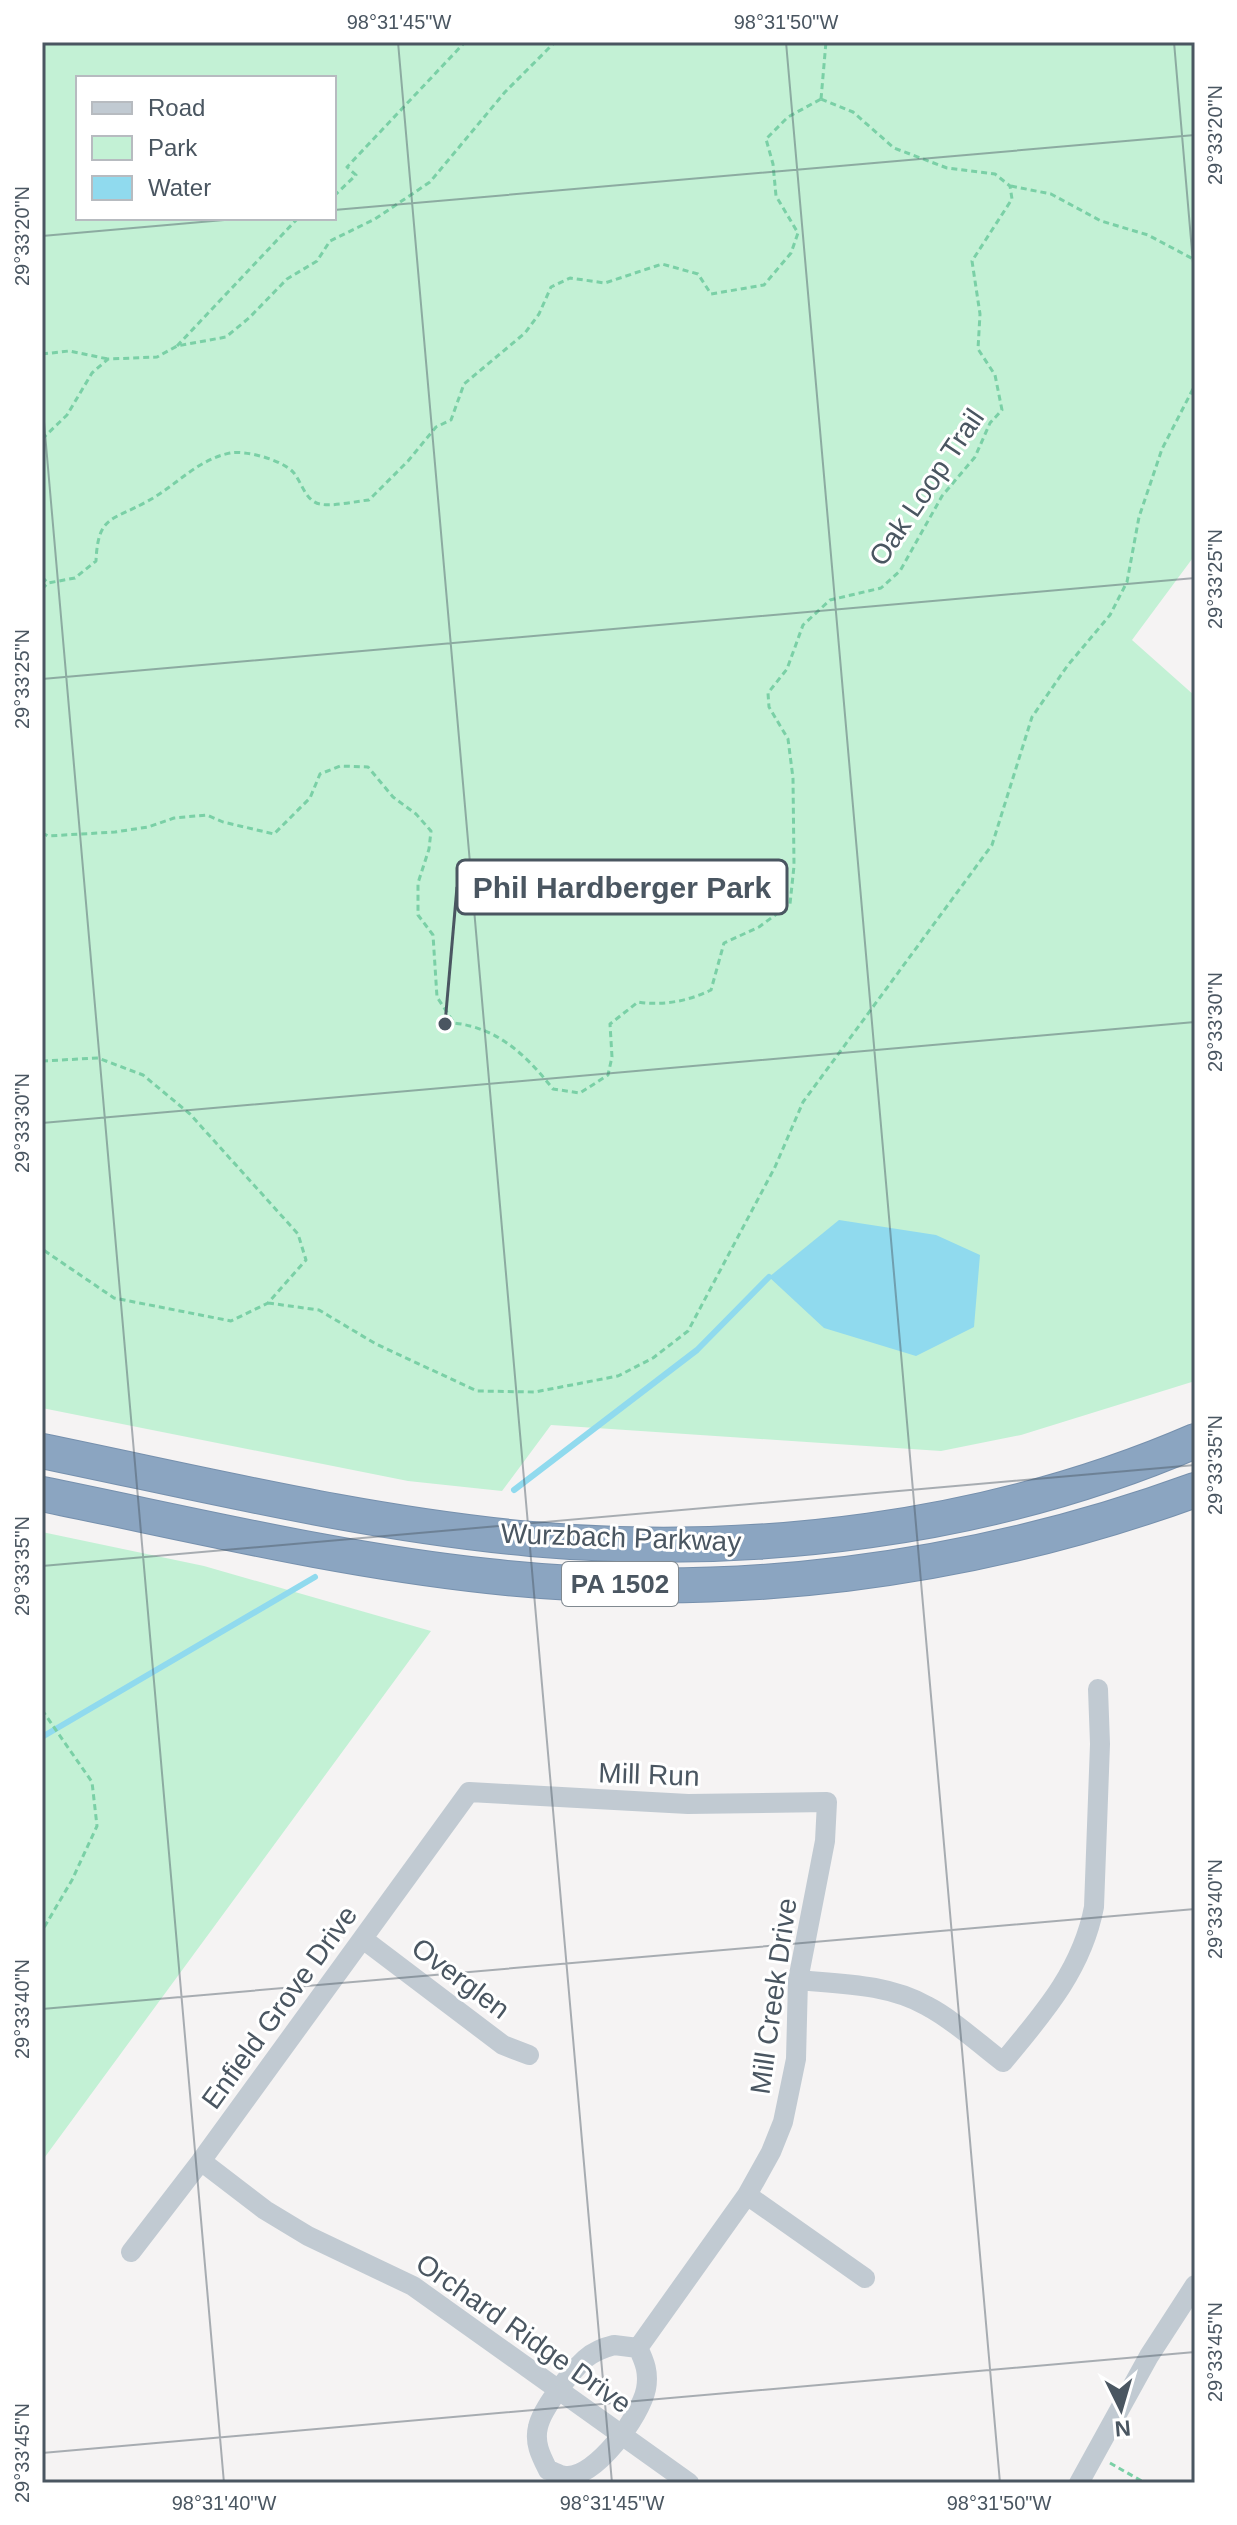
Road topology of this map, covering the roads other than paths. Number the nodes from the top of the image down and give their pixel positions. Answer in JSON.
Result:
{"nodes":[{"id":1,"x":1195,"y":1441,"type":"edge"},
{"id":2,"x":42,"y":1451,"type":"edge"},
{"id":3,"x":1195,"y":1490,"type":"edge"},
{"id":4,"x":42,"y":1494,"type":"edge"},
{"id":5,"x":1098,"y":1689,"type":"dead end"},
{"id":6,"x":469,"y":1792,"type":"joint"},
{"id":7,"x":827,"y":1802,"type":"joint"},
{"id":8,"x":363,"y":1939,"type":"junction"},
{"id":9,"x":798,"y":1980,"type":"junction"},
{"id":10,"x":529,"y":2055,"type":"dead end"},
{"id":11,"x":201,"y":2161,"type":"junction"},
{"id":12,"x":747,"y":2195,"type":"junction"},
{"id":13,"x":131,"y":2252,"type":"dead end"},
{"id":14,"x":865,"y":2278,"type":"dead end"},
{"id":15,"x":1195,"y":2285,"type":"edge"},
{"id":16,"x":638,"y":2348,"type":"junction"},
{"id":17,"x":560,"y":2390,"type":"junction"},
{"id":18,"x":621,"y":2434,"type":"junction"},
{"id":19,"x":543,"y":2476,"type":"edge"},
{"id":20,"x":689,"y":2483,"type":"edge"},
{"id":21,"x":1079,"y":2483,"type":"edge"}],
"edges":[{"from":1,"to":2,"type":"highway","name":"Wurzbach Parkway","number":"PA 1502"},
{"from":3,"to":4,"type":"highway","name":"Wurzbach Parkway","number":"PA 1502"},
{"from":5,"to":9,"type":"street"},
{"from":6,"to":7,"type":"street","name":"Mill Run"},
{"from":6,"to":8,"type":"street","name":"Enfield Grove Drive"},
{"from":7,"to":9,"type":"street","name":"Mill Creek Drive"},
{"from":8,"to":10,"type":"street","name":"Overglen"},
{"from":8,"to":11,"type":"street","name":"Enfield Grove Drive"},
{"from":9,"to":12,"type":"street","name":"Mill Creek Drive"},
{"from":11,"to":13,"type":"street","name":"Enfield Grove Drive"},
{"from":11,"to":17,"type":"street","name":"Orchard Ridge Drive"},
{"from":12,"to":14,"type":"street"},
{"from":12,"to":16,"type":"street","name":"Mill Creek Drive"},
{"from":15,"to":21,"type":"street"},
{"from":16,"to":17,"type":"street"},
{"from":16,"to":18,"type":"street"},
{"from":17,"to":18,"type":"street","name":"Orchard Ridge Drive"},
{"from":17,"to":19,"type":"street"},
{"from":18,"to":19,"type":"street"},
{"from":18,"to":20,"type":"street","name":"Orchard Ridge Drive"}]}
